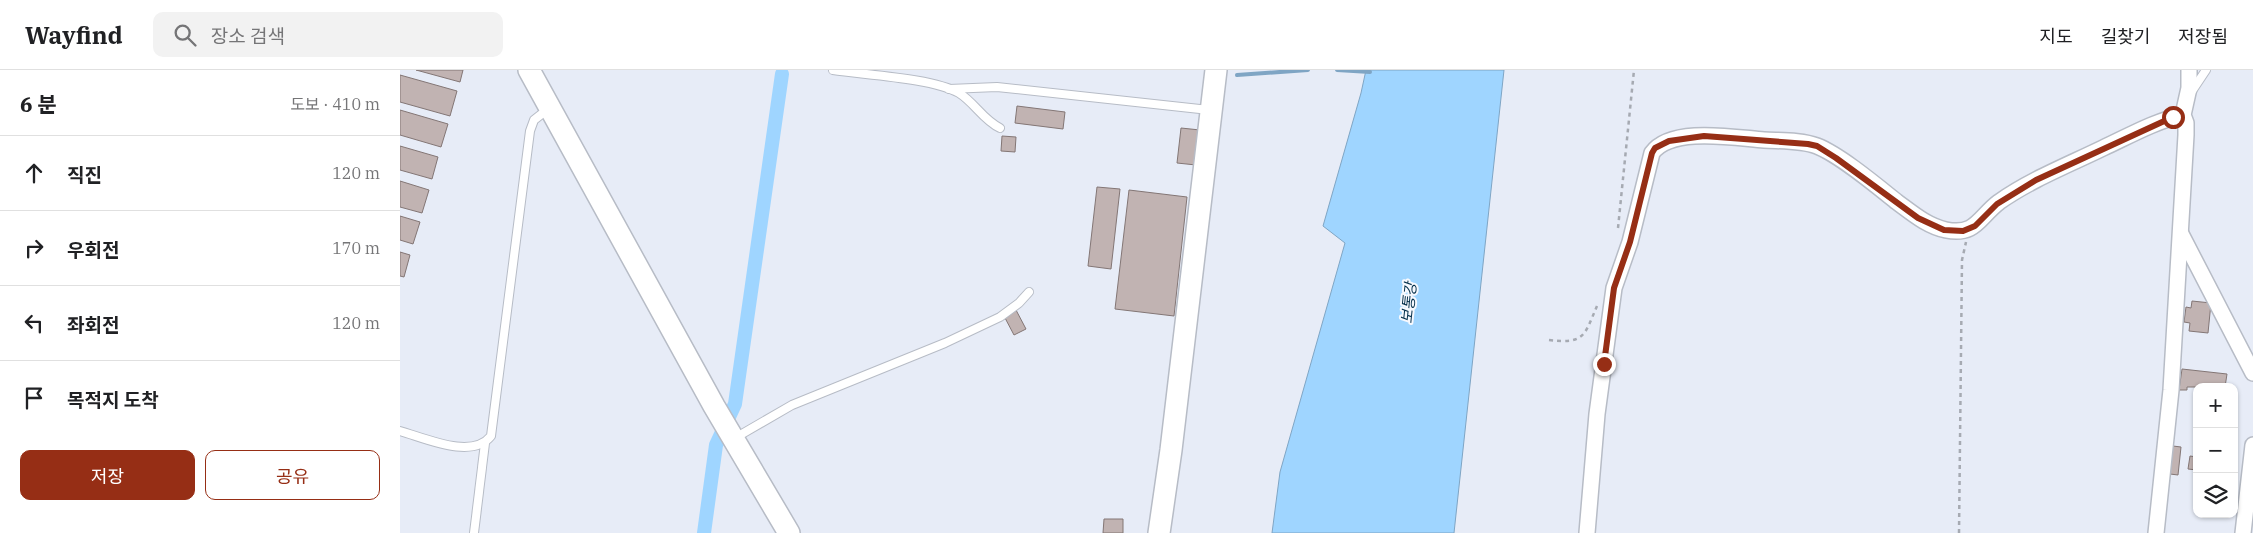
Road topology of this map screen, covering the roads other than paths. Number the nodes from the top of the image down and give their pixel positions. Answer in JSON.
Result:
{"nodes":[{"id":1,"x":529,"y":70,"type":"edge"},
{"id":2,"x":833,"y":70,"type":"edge"},
{"id":3,"x":1216,"y":70,"type":"edge"},
{"id":4,"x":2189,"y":70,"type":"edge"},
{"id":5,"x":2206,"y":70,"type":"edge"},
{"id":6,"x":950,"y":89,"type":"junction"},
{"id":7,"x":2188,"y":97,"type":"junction"},
{"id":8,"x":549,"y":107,"type":"junction"},
{"id":9,"x":1211,"y":110,"type":"junction"},
{"id":10,"x":2183,"y":115,"type":"junction"},
{"id":11,"x":1000,"y":128,"type":"dead end"},
{"id":12,"x":2180,"y":233,"type":"junction"},
{"id":13,"x":1028,"y":292,"type":"dead end"},
{"id":14,"x":2253,"y":373,"type":"edge"},
{"id":15,"x":400,"y":431,"type":"edge"},
{"id":16,"x":733,"y":439,"type":"junction"},
{"id":17,"x":485,"y":443,"type":"junction"},
{"id":18,"x":2253,"y":445,"type":"edge"},
{"id":19,"x":474,"y":533,"type":"edge"},
{"id":20,"x":789,"y":533,"type":"edge"},
{"id":21,"x":1159,"y":533,"type":"edge"},
{"id":22,"x":1587,"y":533,"type":"edge"},
{"id":23,"x":2156,"y":533,"type":"edge"},
{"id":24,"x":2243,"y":533,"type":"edge"}],
"edges":[{"from":1,"to":8,"type":"main road"},
{"from":2,"to":6,"type":"lane"},
{"from":3,"to":9,"type":"main road"},
{"from":4,"to":7,"type":"street"},
{"from":5,"to":7,"type":"lane"},
{"from":6,"to":9,"type":"lane"},
{"from":6,"to":11,"type":"lane"},
{"from":7,"to":10,"type":"street"},
{"from":8,"to":16,"type":"main road"},
{"from":8,"to":17,"type":"lane"},
{"from":9,"to":21,"type":"main road"},
{"from":10,"to":12,"type":"street"},
{"from":10,"to":22,"type":"street"},
{"from":12,"to":14,"type":"street"},
{"from":12,"to":23,"type":"street"},
{"from":13,"to":16,"type":"lane"},
{"from":15,"to":17,"type":"lane"},
{"from":16,"to":20,"type":"main road"},
{"from":17,"to":19,"type":"lane"},
{"from":18,"to":24,"type":"street"}]}
